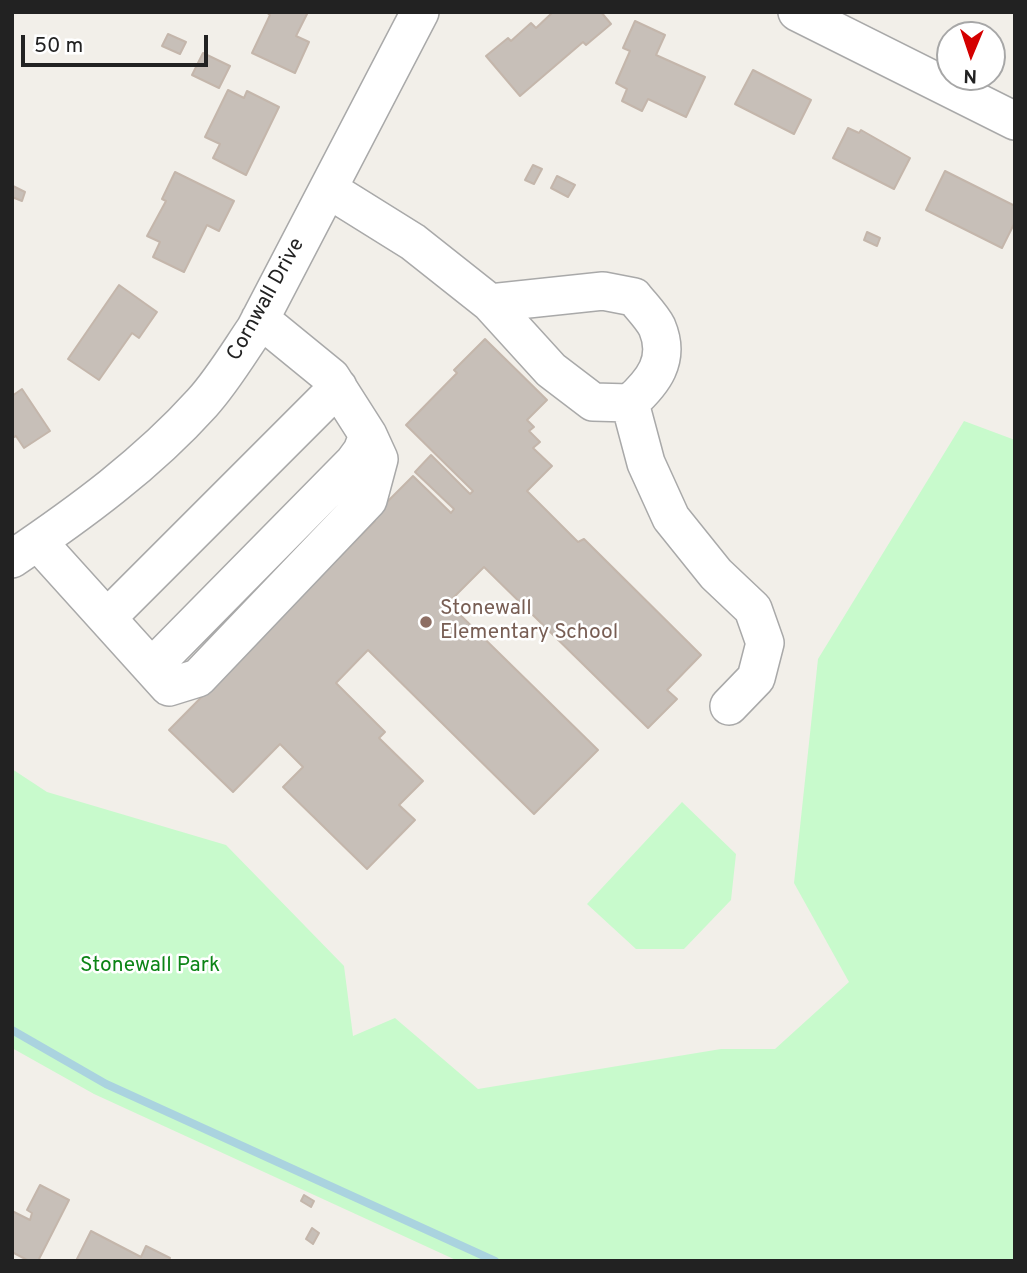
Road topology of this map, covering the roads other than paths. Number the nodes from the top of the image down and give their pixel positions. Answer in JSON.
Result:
{"nodes":[{"id":1,"x":420,"y":12,"type":"edge"},
{"id":2,"x":797,"y":12,"type":"edge"},
{"id":3,"x":1015,"y":121,"type":"edge"},
{"id":4,"x":328,"y":188,"type":"junction"},
{"id":5,"x":490,"y":303,"type":"junction"},
{"id":6,"x":260,"y":320,"type":"junction"},
{"id":7,"x":338,"y":387,"type":"junction"},
{"id":8,"x":630,"y":403,"type":"junction"},
{"id":9,"x":25,"y":550,"type":"edge"},
{"id":10,"x":107,"y":618,"type":"junction"},
{"id":11,"x":729,"y":706,"type":"dead end"}],
"edges":[{"from":1,"to":4,"type":"street","name":"Cornwall Drive"},
{"from":2,"to":3,"type":"street"},
{"from":4,"to":5,"type":"street"},
{"from":4,"to":6,"type":"street","name":"Cornwall Drive"},
{"from":5,"to":8,"type":"street"},
{"from":5,"to":8,"type":"street"},
{"from":6,"to":7,"type":"street"},
{"from":6,"to":9,"type":"street","name":"Cornwall Drive"},
{"from":7,"to":10,"type":"street"},
{"from":7,"to":10,"type":"street"},
{"from":8,"to":11,"type":"street"},
{"from":9,"to":10,"type":"street"}]}
